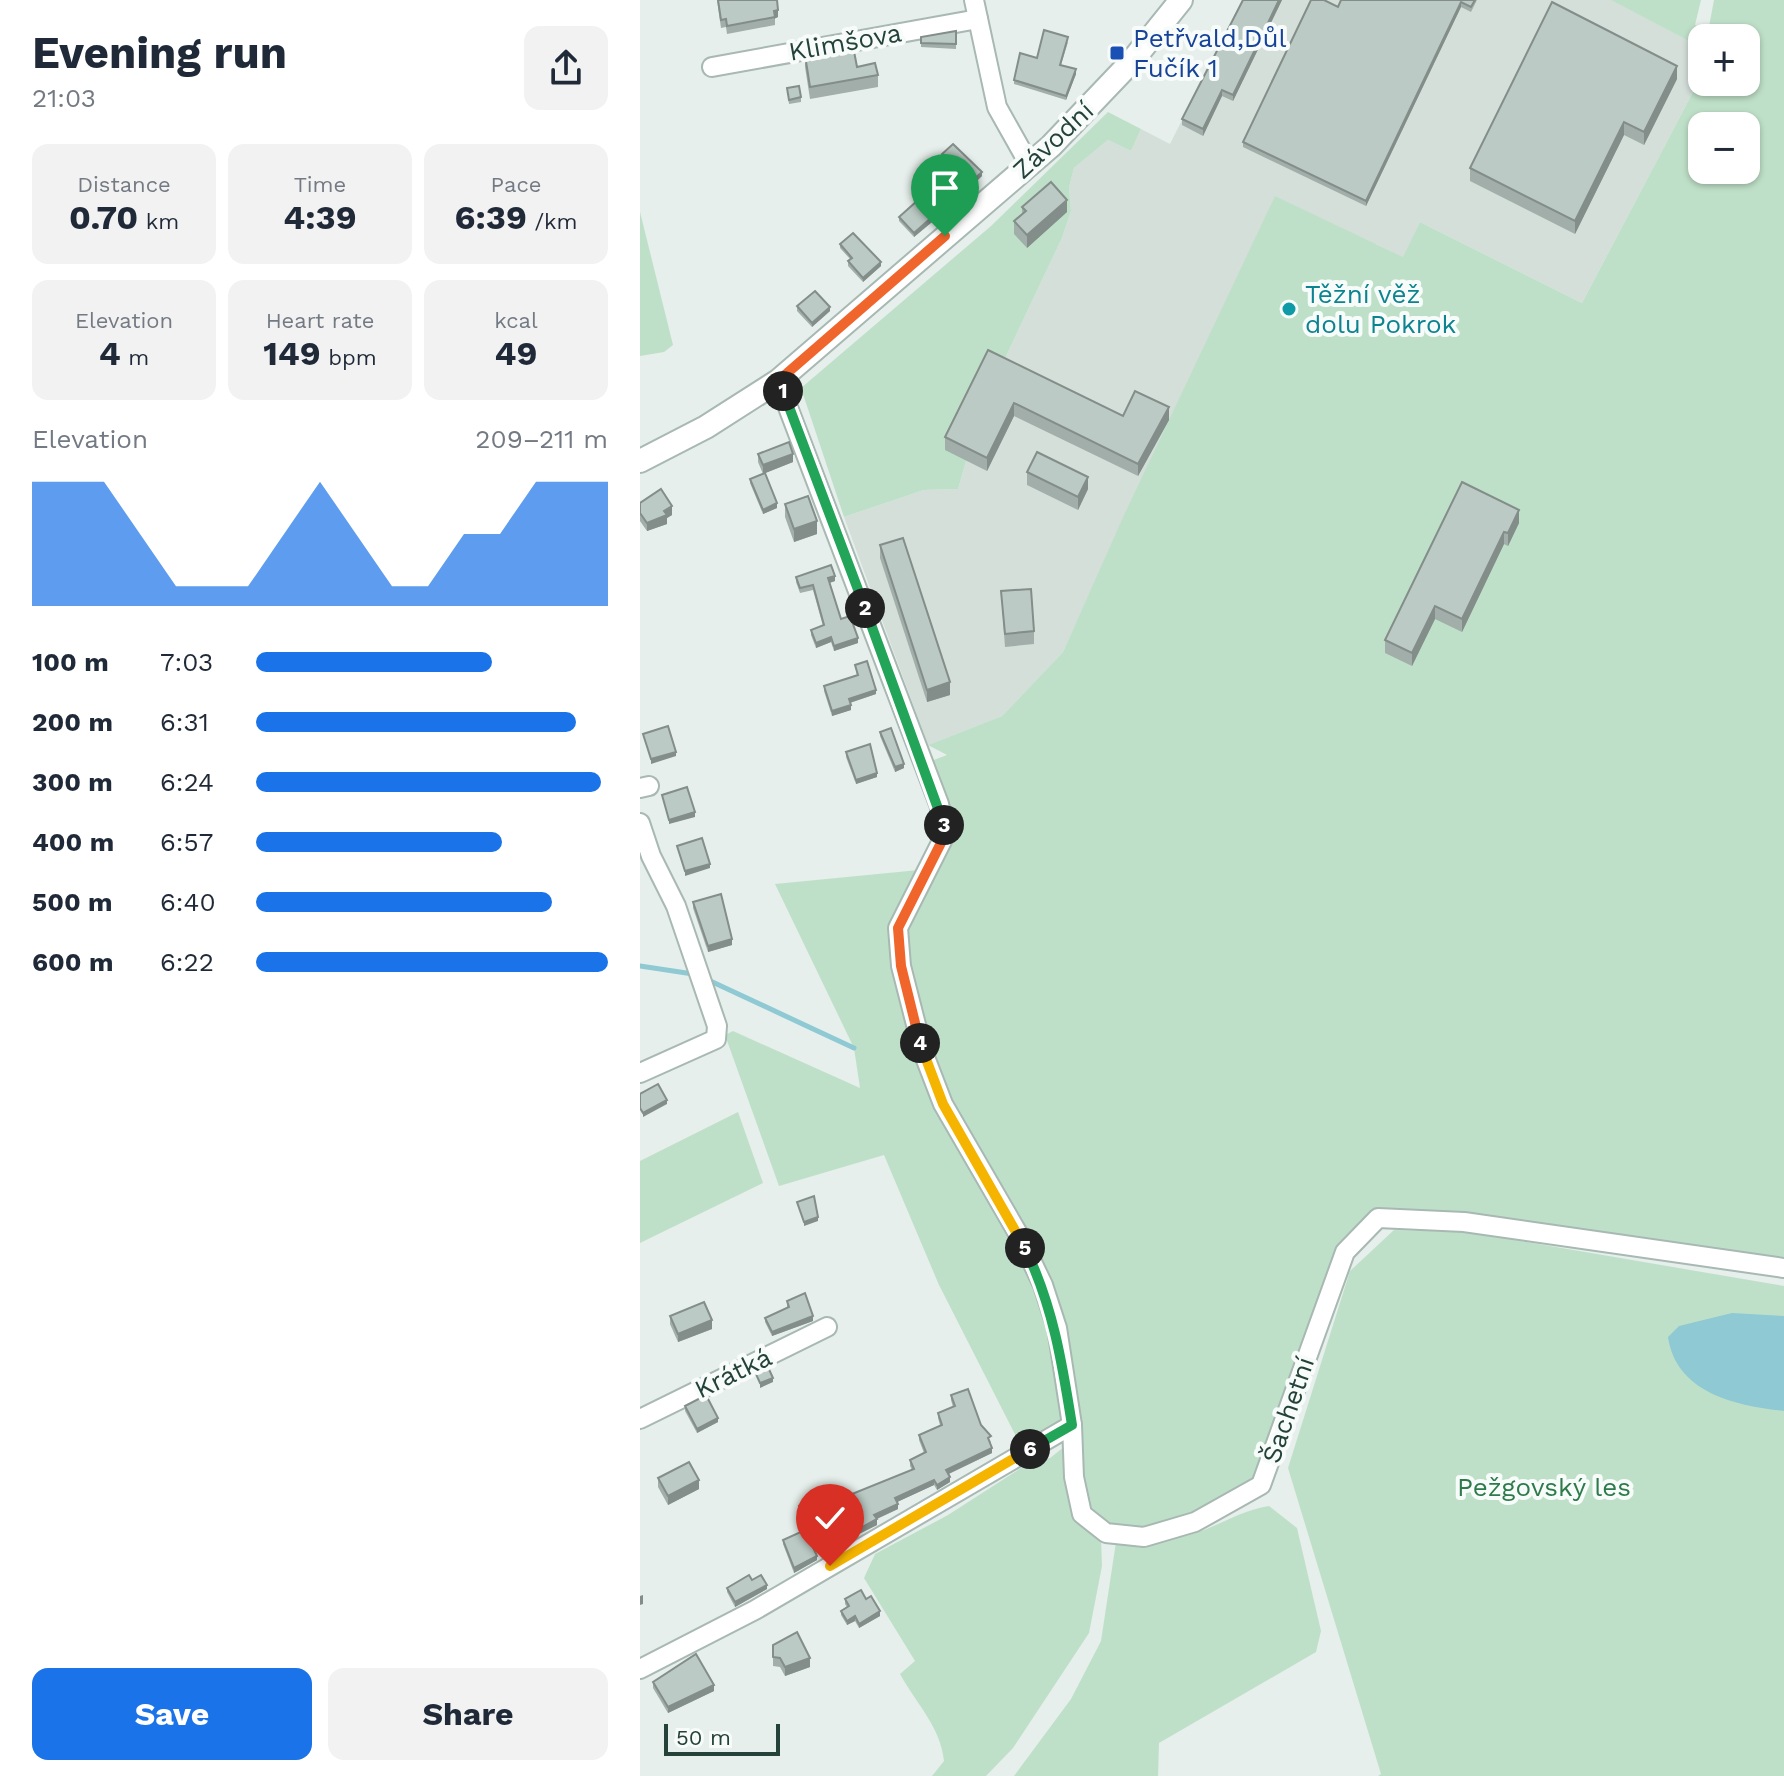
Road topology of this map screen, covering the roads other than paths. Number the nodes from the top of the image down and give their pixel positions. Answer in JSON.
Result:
{"nodes":[{"id":1,"x":1181,"y":0,"type":"edge"},
{"id":2,"x":976,"y":9,"type":"edge"},
{"id":3,"x":712,"y":67,"type":"dead end"},
{"id":4,"x":1029,"y":164,"type":"junction"},
{"id":5,"x":778,"y":381,"type":"junction"},
{"id":6,"x":640,"y":461,"type":"edge"},
{"id":7,"x":640,"y":823,"type":"edge"},
{"id":8,"x":640,"y":1073,"type":"edge"},
{"id":9,"x":1784,"y":1268,"type":"edge"},
{"id":10,"x":827,"y":1327,"type":"dead end"},
{"id":11,"x":640,"y":1419,"type":"edge"},
{"id":12,"x":1072,"y":1425,"type":"junction"},
{"id":13,"x":640,"y":1669,"type":"edge"}],
"edges":[{"from":1,"to":4,"type":"street","name":"Závodní"},
{"from":2,"to":3,"type":"street","name":"Klimšova"},
{"from":2,"to":4,"type":"street","name":"Klimšova"},
{"from":4,"to":5,"type":"street","name":"Závodní"},
{"from":5,"to":6,"type":"street","name":"Závodní"},
{"from":5,"to":12,"type":"street","name":"Šachetní"},
{"from":7,"to":8,"type":"street"},
{"from":9,"to":12,"type":"street","name":"Šachetní"},
{"from":10,"to":11,"type":"street","name":"Krátká"},
{"from":12,"to":13,"type":"street"}]}
